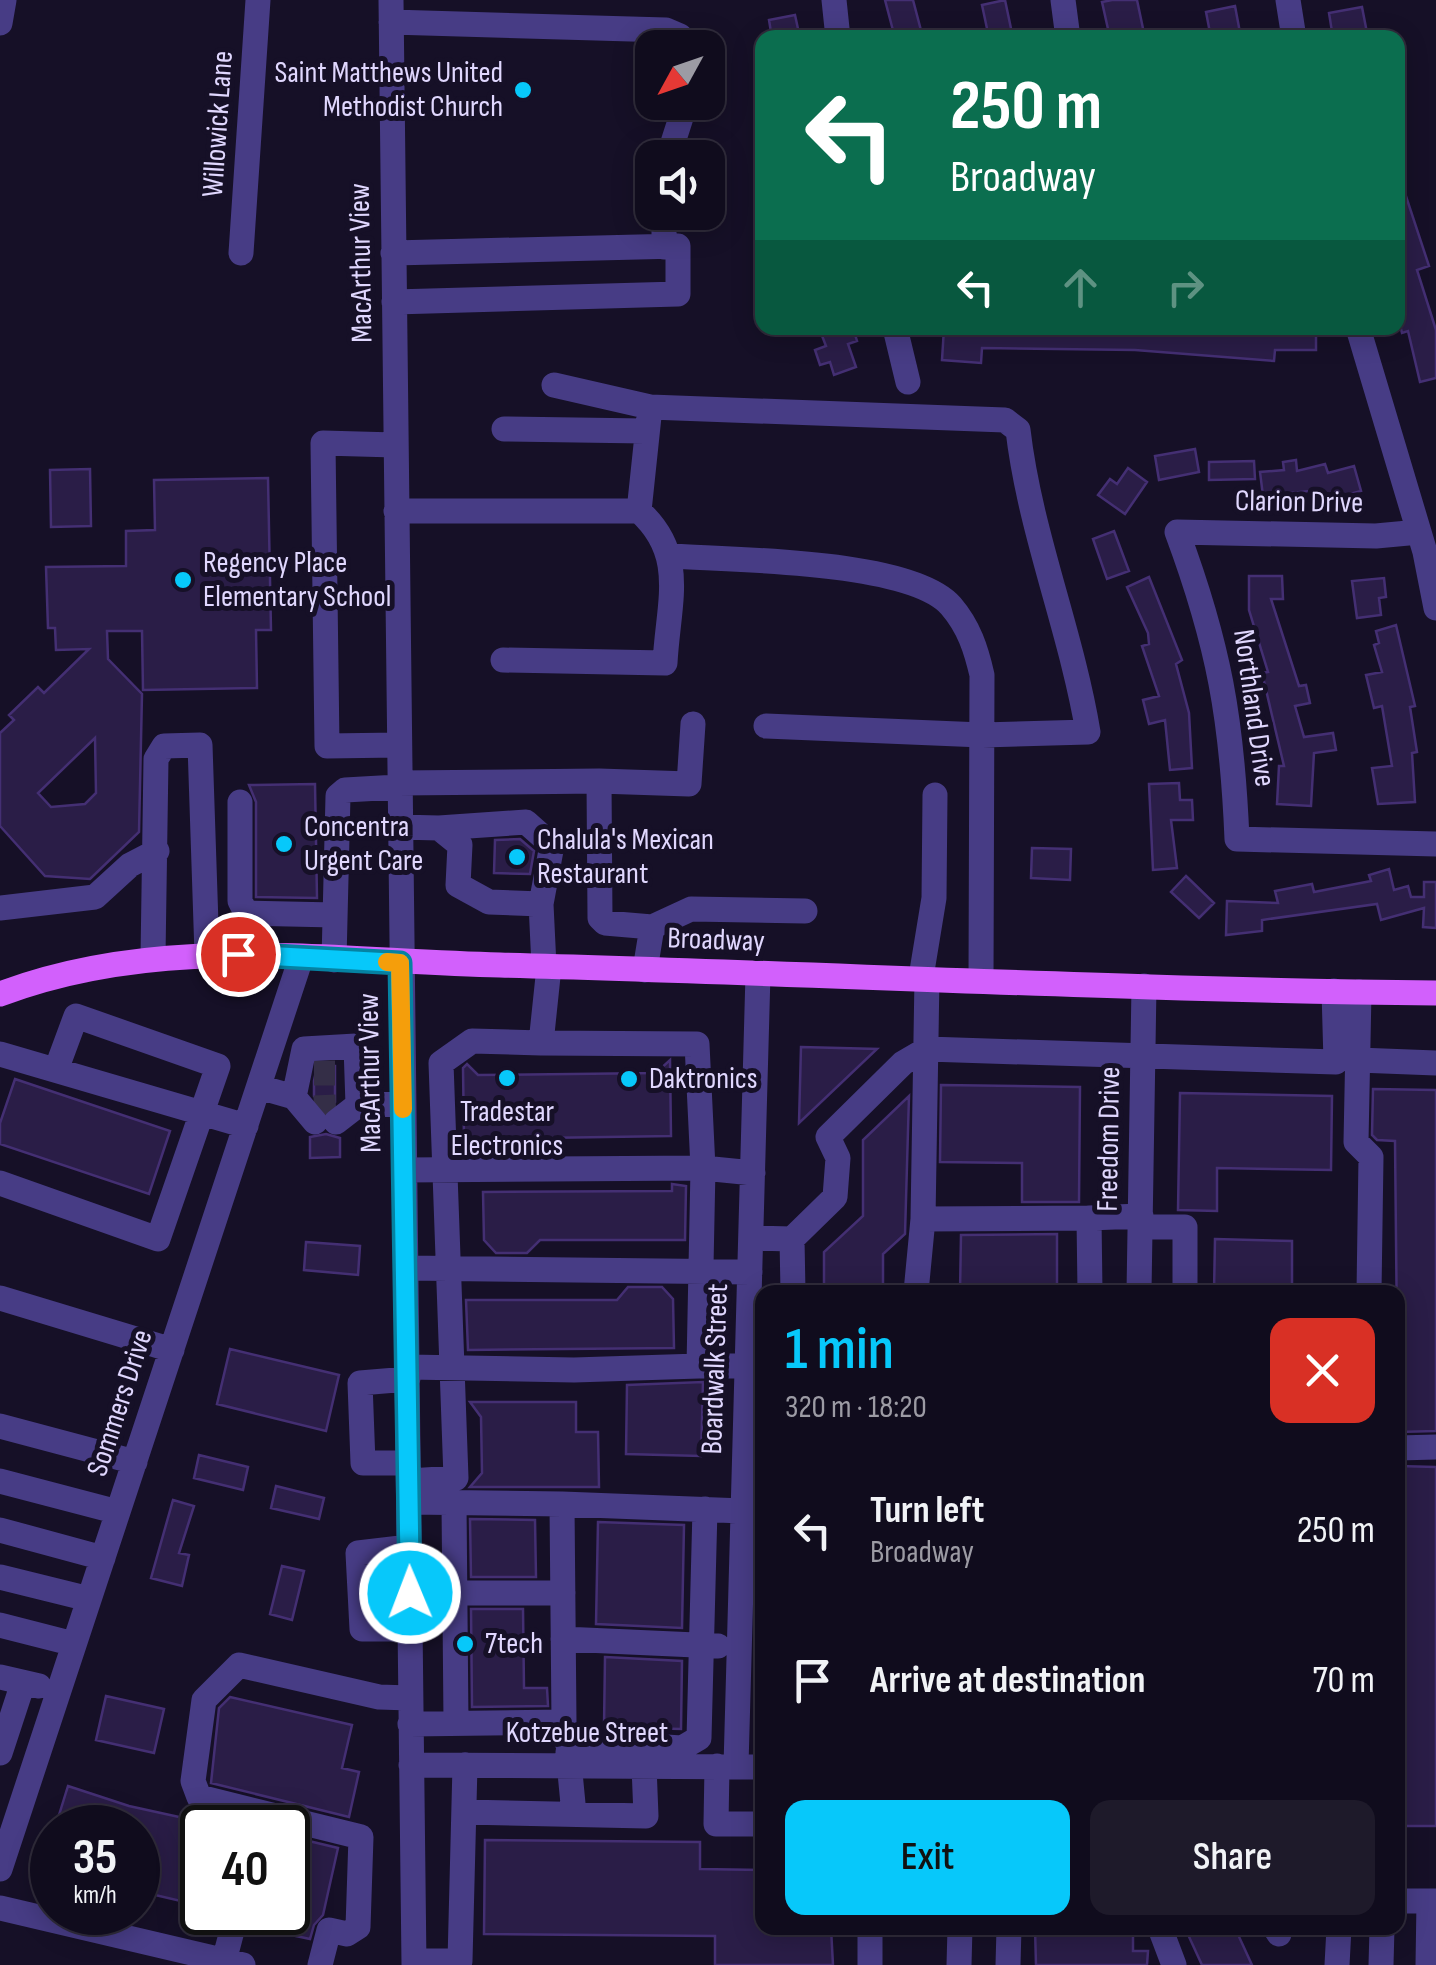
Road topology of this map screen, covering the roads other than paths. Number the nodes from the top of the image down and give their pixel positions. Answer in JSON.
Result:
{"nodes":[{"id":1,"x":4,"y":0,"type":"edge"},
{"id":2,"x":258,"y":0,"type":"edge"},
{"id":3,"x":834,"y":0,"type":"edge"},
{"id":4,"x":1063,"y":0,"type":"edge"},
{"id":5,"x":1288,"y":0,"type":"edge"},
{"id":6,"x":391,"y":11,"type":"edge"},
{"id":7,"x":0,"y":23,"type":"edge"},
{"id":8,"x":666,"y":30,"type":"edge"},
{"id":9,"x":837,"y":30,"type":"edge"},
{"id":10,"x":1067,"y":30,"type":"edge"},
{"id":11,"x":1293,"y":30,"type":"edge"},
{"id":12,"x":664,"y":230,"type":"edge"},
{"id":13,"x":664,"y":247,"type":"junction"},
{"id":14,"x":240,"y":253,"type":"dead end"},
{"id":15,"x":393,"y":253,"type":"junction"},
{"id":16,"x":394,"y":302,"type":"junction"},
{"id":17,"x":897,"y":335,"type":"edge"},
{"id":18,"x":1360,"y":335,"type":"edge"},
{"id":19,"x":908,"y":382,"type":"dead end"},
{"id":20,"x":554,"y":384,"type":"dead end"},
{"id":21,"x":648,"y":419,"type":"junction"},
{"id":22,"x":504,"y":428,"type":"dead end"},
{"id":23,"x":395,"y":444,"type":"junction"},
{"id":24,"x":396,"y":511,"type":"junction"},
{"id":25,"x":639,"y":511,"type":"junction"},
{"id":26,"x":1177,"y":532,"type":"joint"},
{"id":27,"x":1419,"y":532,"type":"junction"},
{"id":28,"x":672,"y":556,"type":"junction"},
{"id":29,"x":1436,"y":608,"type":"edge"},
{"id":30,"x":503,"y":660,"type":"dead end"},
{"id":31,"x":693,"y":724,"type":"dead end"},
{"id":32,"x":766,"y":726,"type":"dead end"},
{"id":33,"x":982,"y":735,"type":"junction"},
{"id":34,"x":398,"y":745,"type":"junction"},
{"id":35,"x":599,"y":781,"type":"junction"},
{"id":36,"x":398,"y":785,"type":"junction"},
{"id":37,"x":935,"y":795,"type":"dead end"},
{"id":38,"x":240,"y":802,"type":"dead end"},
{"id":39,"x":398,"y":827,"type":"junction"},
{"id":40,"x":439,"y":828,"type":"junction"},
{"id":41,"x":1436,"y":844,"type":"edge"},
{"id":42,"x":157,"y":851,"type":"junction"},
{"id":43,"x":541,"y":904,"type":"junction"},
{"id":44,"x":0,"y":908,"type":"edge"},
{"id":45,"x":805,"y":911,"type":"dead end"},
{"id":46,"x":264,"y":914,"type":"junction"},
{"id":47,"x":335,"y":915,"type":"junction"},
{"id":48,"x":652,"y":927,"type":"junction"},
{"id":49,"x":207,"y":954,"type":"junction"},
{"id":50,"x":153,"y":956,"type":"junction"},
{"id":51,"x":262,"y":956,"type":"junction"},
{"id":52,"x":301,"y":958,"type":"junction"},
{"id":53,"x":334,"y":960,"type":"junction"},
{"id":54,"x":400,"y":963,"type":"junction"},
{"id":55,"x":546,"y":966,"type":"junction"},
{"id":56,"x":645,"y":970,"type":"junction"},
{"id":57,"x":758,"y":974,"type":"junction"},
{"id":58,"x":924,"y":977,"type":"junction"},
{"id":59,"x":981,"y":980,"type":"junction"},
{"id":60,"x":1144,"y":986,"type":"junction"},
{"id":61,"x":1347,"y":992,"type":"junction"},
{"id":62,"x":1436,"y":993,"type":"edge"},
{"id":63,"x":0,"y":994,"type":"edge"},
{"id":64,"x":542,"y":1043,"type":"junction"},
{"id":65,"x":927,"y":1050,"type":"junction"},
{"id":66,"x":0,"y":1054,"type":"edge"},
{"id":67,"x":1143,"y":1055,"type":"junction"},
{"id":68,"x":1358,"y":1060,"type":"junction"},
{"id":69,"x":1436,"y":1063,"type":"edge"},
{"id":70,"x":56,"y":1070,"type":"junction"},
{"id":71,"x":259,"y":1087,"type":"junction"},
{"id":72,"x":403,"y":1104,"type":"junction"},
{"id":73,"x":202,"y":1113,"type":"junction"},
{"id":74,"x":246,"y":1126,"type":"junction"},
{"id":75,"x":703,"y":1168,"type":"junction"},
{"id":76,"x":404,"y":1170,"type":"junction"},
{"id":77,"x":445,"y":1172,"type":"junction"},
{"id":78,"x":753,"y":1173,"type":"junction"},
{"id":79,"x":0,"y":1183,"type":"edge"},
{"id":80,"x":1089,"y":1218,"type":"junction"},
{"id":81,"x":923,"y":1219,"type":"junction"},
{"id":82,"x":1140,"y":1222,"type":"junction"},
{"id":83,"x":751,"y":1238,"type":"junction"},
{"id":84,"x":792,"y":1239,"type":"junction"},
{"id":85,"x":407,"y":1268,"type":"junction"},
{"id":86,"x":448,"y":1268,"type":"junction"},
{"id":87,"x":750,"y":1272,"type":"junction"},
{"id":88,"x":701,"y":1273,"type":"junction"},
{"id":89,"x":793,"y":1285,"type":"edge"},
{"id":90,"x":917,"y":1285,"type":"edge"},
{"id":91,"x":1090,"y":1285,"type":"edge"},
{"id":92,"x":1139,"y":1285,"type":"edge"},
{"id":93,"x":1185,"y":1285,"type":"edge"},
{"id":94,"x":1369,"y":1285,"type":"edge"},
{"id":95,"x":0,"y":1298,"type":"edge"},
{"id":96,"x":172,"y":1350,"type":"junction"},
{"id":97,"x":700,"y":1366,"type":"junction"},
{"id":98,"x":755,"y":1366,"type":"edge"},
{"id":99,"x":449,"y":1369,"type":"junction"},
{"id":100,"x":408,"y":1373,"type":"junction"},
{"id":101,"x":0,"y":1426,"type":"edge"},
{"id":102,"x":1405,"y":1448,"type":"edge"},
{"id":103,"x":1436,"y":1448,"type":"edge"},
{"id":104,"x":134,"y":1462,"type":"junction"},
{"id":105,"x":0,"y":1480,"type":"edge"},
{"id":106,"x":409,"y":1482,"type":"junction"},
{"id":107,"x":454,"y":1503,"type":"junction"},
{"id":108,"x":562,"y":1504,"type":"junction"},
{"id":109,"x":705,"y":1509,"type":"junction"},
{"id":110,"x":743,"y":1510,"type":"junction"},
{"id":111,"x":118,"y":1512,"type":"junction"},
{"id":112,"x":0,"y":1530,"type":"edge"},
{"id":113,"x":409,"y":1547,"type":"junction"},
{"id":114,"x":103,"y":1558,"type":"junction"},
{"id":115,"x":0,"y":1577,"type":"edge"},
{"id":116,"x":410,"y":1593,"type":"junction"},
{"id":117,"x":455,"y":1593,"type":"junction"},
{"id":118,"x":563,"y":1593,"type":"junction"},
{"id":119,"x":89,"y":1599,"type":"junction"},
{"id":120,"x":0,"y":1626,"type":"edge"},
{"id":121,"x":410,"y":1629,"type":"junction"},
{"id":122,"x":563,"y":1639,"type":"junction"},
{"id":123,"x":74,"y":1644,"type":"junction"},
{"id":124,"x":703,"y":1645,"type":"junction"},
{"id":125,"x":740,"y":1646,"type":"junction"},
{"id":126,"x":12,"y":1680,"type":"edge"},
{"id":127,"x":59,"y":1691,"type":"junction"},
{"id":128,"x":410,"y":1698,"type":"junction"},
{"id":129,"x":456,"y":1723,"type":"junction"},
{"id":130,"x":410,"y":1724,"type":"junction"},
{"id":131,"x":567,"y":1743,"type":"junction"},
{"id":132,"x":0,"y":1754,"type":"edge"},
{"id":133,"x":411,"y":1765,"type":"junction"},
{"id":134,"x":465,"y":1765,"type":"junction"},
{"id":135,"x":644,"y":1766,"type":"junction"},
{"id":136,"x":726,"y":1766,"type":"junction"},
{"id":137,"x":755,"y":1767,"type":"edge"},
{"id":138,"x":221,"y":1805,"type":"edge"},
{"id":139,"x":10,"y":1806,"type":"edge"},
{"id":140,"x":464,"y":1812,"type":"junction"},
{"id":141,"x":574,"y":1814,"type":"junction"},
{"id":142,"x":755,"y":1824,"type":"edge"},
{"id":143,"x":310,"y":1829,"type":"edge"},
{"id":144,"x":0,"y":1869,"type":"edge"},
{"id":145,"x":1405,"y":1901,"type":"edge"},
{"id":146,"x":1432,"y":1901,"type":"edge"},
{"id":147,"x":0,"y":1908,"type":"edge"},
{"id":148,"x":235,"y":1935,"type":"edge"},
{"id":149,"x":870,"y":1935,"type":"edge"},
{"id":150,"x":960,"y":1935,"type":"edge"},
{"id":151,"x":1009,"y":1935,"type":"edge"},
{"id":152,"x":1163,"y":1935,"type":"edge"},
{"id":153,"x":1338,"y":1935,"type":"edge"},
{"id":154,"x":1382,"y":1935,"type":"edge"},
{"id":155,"x":234,"y":1963,"type":"edge"},
{"id":156,"x":414,"y":1963,"type":"edge"},
{"id":157,"x":320,"y":1965,"type":"edge"},
{"id":158,"x":870,"y":1965,"type":"edge"},
{"id":159,"x":959,"y":1965,"type":"edge"},
{"id":160,"x":1008,"y":1965,"type":"edge"},
{"id":161,"x":1174,"y":1965,"type":"edge"},
{"id":162,"x":1337,"y":1965,"type":"edge"},
{"id":163,"x":1382,"y":1965,"type":"edge"},
{"id":164,"x":1428,"y":1965,"type":"edge"}],
"edges":[{"from":1,"to":7,"type":"street"},
{"from":2,"to":14,"type":"street","name":"Willowick Lane"},
{"from":3,"to":9,"type":"street"},
{"from":4,"to":10,"type":"street"},
{"from":5,"to":11,"type":"street"},
{"from":6,"to":8,"type":"street"},
{"from":6,"to":15,"type":"street","name":"MacArthur View"},
{"from":12,"to":13,"type":"street"},
{"from":13,"to":15,"type":"street"},
{"from":13,"to":16,"type":"street"},
{"from":15,"to":16,"type":"street","name":"MacArthur View"},
{"from":16,"to":23,"type":"street","name":"MacArthur View"},
{"from":17,"to":19,"type":"street"},
{"from":18,"to":27,"type":"street"},
{"from":20,"to":21,"type":"street"},
{"from":21,"to":22,"type":"street"},
{"from":21,"to":25,"type":"street"},
{"from":21,"to":33,"type":"street"},
{"from":23,"to":24,"type":"street","name":"MacArthur View"},
{"from":23,"to":34,"type":"street"},
{"from":24,"to":25,"type":"street"},
{"from":24,"to":34,"type":"street","name":"MacArthur View"},
{"from":25,"to":28,"type":"street"},
{"from":26,"to":27,"type":"street","name":"Clarion Drive"},
{"from":26,"to":41,"type":"street","name":"Northland Drive"},
{"from":27,"to":29,"type":"street"},
{"from":28,"to":30,"type":"street"},
{"from":28,"to":33,"type":"street"},
{"from":31,"to":35,"type":"street"},
{"from":32,"to":33,"type":"street"},
{"from":33,"to":59,"type":"street"},
{"from":34,"to":36,"type":"street","name":"MacArthur View"},
{"from":35,"to":36,"type":"street"},
{"from":35,"to":48,"type":"street"},
{"from":36,"to":39,"type":"street","name":"MacArthur View"},
{"from":36,"to":47,"type":"street"},
{"from":37,"to":58,"type":"street"},
{"from":38,"to":46,"type":"street"},
{"from":39,"to":40,"type":"street"},
{"from":39,"to":54,"type":"street","name":"MacArthur View"},
{"from":40,"to":43,"type":"street"},
{"from":40,"to":43,"type":"street"},
{"from":42,"to":44,"type":"street"},
{"from":42,"to":49,"type":"street"},
{"from":42,"to":50,"type":"street"},
{"from":43,"to":55,"type":"street"},
{"from":45,"to":48,"type":"street"},
{"from":46,"to":47,"type":"street"},
{"from":46,"to":51,"type":"street"},
{"from":47,"to":53,"type":"street"},
{"from":48,"to":56,"type":"street"},
{"from":49,"to":50,"type":"main road","name":"Broadway"},
{"from":49,"to":51,"type":"main road","name":"Broadway"},
{"from":50,"to":63,"type":"main road","name":"Broadway"},
{"from":51,"to":52,"type":"main road","name":"Broadway"},
{"from":52,"to":53,"type":"main road","name":"Broadway"},
{"from":52,"to":71,"type":"street","name":"Sommers Drive"},
{"from":53,"to":54,"type":"main road","name":"Broadway"},
{"from":54,"to":55,"type":"main road","name":"Broadway"},
{"from":54,"to":72,"type":"street","name":"MacArthur View"},
{"from":55,"to":56,"type":"main road","name":"Broadway"},
{"from":55,"to":64,"type":"street"},
{"from":56,"to":57,"type":"main road","name":"Broadway"},
{"from":57,"to":58,"type":"main road","name":"Broadway"},
{"from":57,"to":78,"type":"street","name":"Boardwalk Street"},
{"from":58,"to":59,"type":"main road","name":"Broadway"},
{"from":58,"to":65,"type":"street"},
{"from":59,"to":60,"type":"main road","name":"Broadway"},
{"from":60,"to":61,"type":"main road","name":"Broadway"},
{"from":60,"to":67,"type":"street","name":"Freedom Drive"},
{"from":61,"to":62,"type":"main road","name":"Broadway"},
{"from":61,"to":67,"type":"street"},
{"from":61,"to":68,"type":"street"},
{"from":64,"to":75,"type":"street"},
{"from":64,"to":77,"type":"street"},
{"from":65,"to":67,"type":"street"},
{"from":65,"to":81,"type":"street"},
{"from":65,"to":84,"type":"street"},
{"from":66,"to":70,"type":"street"},
{"from":67,"to":82,"type":"street","name":"Freedom Drive"},
{"from":68,"to":69,"type":"street"},
{"from":68,"to":94,"type":"street"},
{"from":70,"to":73,"type":"street"},
{"from":70,"to":73,"type":"street"},
{"from":71,"to":72,"type":"street"},
{"from":71,"to":74,"type":"street","name":"Sommers Drive"},
{"from":72,"to":76,"type":"street","name":"MacArthur View"},
{"from":73,"to":74,"type":"street"},
{"from":73,"to":79,"type":"street"},
{"from":74,"to":96,"type":"street","name":"Sommers Drive"},
{"from":75,"to":77,"type":"street"},
{"from":75,"to":78,"type":"street"},
{"from":75,"to":88,"type":"street"},
{"from":76,"to":77,"type":"street"},
{"from":76,"to":85,"type":"street","name":"MacArthur View"},
{"from":77,"to":86,"type":"street"},
{"from":78,"to":83,"type":"street","name":"Boardwalk Street"},
{"from":80,"to":81,"type":"street"},
{"from":80,"to":82,"type":"street"},
{"from":80,"to":91,"type":"street"},
{"from":81,"to":90,"type":"street"},
{"from":82,"to":92,"type":"street","name":"Freedom Drive"},
{"from":82,"to":93,"type":"street"},
{"from":83,"to":84,"type":"street"},
{"from":83,"to":87,"type":"street","name":"Boardwalk Street"},
{"from":84,"to":89,"type":"street"},
{"from":85,"to":86,"type":"street"},
{"from":85,"to":100,"type":"street","name":"MacArthur View"},
{"from":86,"to":88,"type":"street"},
{"from":86,"to":99,"type":"street"},
{"from":87,"to":88,"type":"street"},
{"from":87,"to":98,"type":"street","name":"Boardwalk Street"},
{"from":88,"to":97,"type":"street"},
{"from":95,"to":96,"type":"street"},
{"from":96,"to":104,"type":"street","name":"Sommers Drive"},
{"from":97,"to":98,"type":"street"},
{"from":97,"to":99,"type":"street"},
{"from":98,"to":110,"type":"street","name":"Boardwalk Street"},
{"from":99,"to":100,"type":"street"},
{"from":99,"to":106,"type":"street"},
{"from":100,"to":106,"type":"street","name":"MacArthur View"},
{"from":100,"to":106,"type":"street"},
{"from":101,"to":104,"type":"street"},
{"from":102,"to":103,"type":"street"},
{"from":104,"to":111,"type":"street","name":"Sommers Drive"},
{"from":105,"to":111,"type":"street"},
{"from":106,"to":107,"type":"street"},
{"from":106,"to":113,"type":"street","name":"MacArthur View"},
{"from":107,"to":108,"type":"street"},
{"from":107,"to":117,"type":"street"},
{"from":108,"to":109,"type":"street"},
{"from":108,"to":118,"type":"street"},
{"from":109,"to":110,"type":"street"},
{"from":109,"to":124,"type":"street"},
{"from":110,"to":125,"type":"street","name":"Boardwalk Street"},
{"from":111,"to":114,"type":"street","name":"Sommers Drive"},
{"from":112,"to":114,"type":"street"},
{"from":113,"to":116,"type":"street","name":"MacArthur View"},
{"from":113,"to":121,"type":"street"},
{"from":114,"to":119,"type":"street","name":"Sommers Drive"},
{"from":115,"to":119,"type":"street"},
{"from":116,"to":117,"type":"street"},
{"from":116,"to":121,"type":"street","name":"MacArthur View"},
{"from":117,"to":118,"type":"street"},
{"from":117,"to":129,"type":"street"},
{"from":118,"to":122,"type":"street"},
{"from":119,"to":123,"type":"street","name":"Sommers Drive"},
{"from":120,"to":123,"type":"street"},
{"from":121,"to":128,"type":"street","name":"MacArthur View"},
{"from":122,"to":124,"type":"street"},
{"from":122,"to":131,"type":"street"},
{"from":123,"to":127,"type":"street","name":"Sommers Drive"},
{"from":124,"to":125,"type":"street"},
{"from":124,"to":131,"type":"street"},
{"from":125,"to":136,"type":"street","name":"Boardwalk Street"},
{"from":126,"to":127,"type":"street"},
{"from":126,"to":132,"type":"street"},
{"from":127,"to":139,"type":"street","name":"Sommers Drive"},
{"from":128,"to":130,"type":"street","name":"MacArthur View"},
{"from":128,"to":138,"type":"street"},
{"from":129,"to":130,"type":"street"},
{"from":129,"to":131,"type":"street"},
{"from":130,"to":133,"type":"street","name":"MacArthur View"},
{"from":131,"to":134,"type":"street","name":"Kotzebue Street"},
{"from":131,"to":135,"type":"street","name":"Kotzebue Street"},
{"from":131,"to":141,"type":"street"},
{"from":133,"to":134,"type":"street","name":"Kotzebue Street"},
{"from":133,"to":156,"type":"street","name":"MacArthur View"},
{"from":134,"to":140,"type":"street"},
{"from":135,"to":136,"type":"street","name":"Kotzebue Street"},
{"from":135,"to":141,"type":"street"},
{"from":136,"to":137,"type":"street","name":"Kotzebue Street"},
{"from":136,"to":142,"type":"street","name":"Boardwalk Street"},
{"from":139,"to":144,"type":"street","name":"Sommers Drive"},
{"from":140,"to":141,"type":"street"},
{"from":140,"to":156,"type":"street"},
{"from":143,"to":157,"type":"street"},
{"from":145,"to":146,"type":"street"},
{"from":146,"to":164,"type":"street"},
{"from":147,"to":155,"type":"street"},
{"from":148,"to":155,"type":"street"},
{"from":149,"to":158,"type":"street"},
{"from":150,"to":159,"type":"street"},
{"from":151,"to":160,"type":"street"},
{"from":152,"to":161,"type":"street"},
{"from":153,"to":162,"type":"street"},
{"from":154,"to":163,"type":"street"}]}
